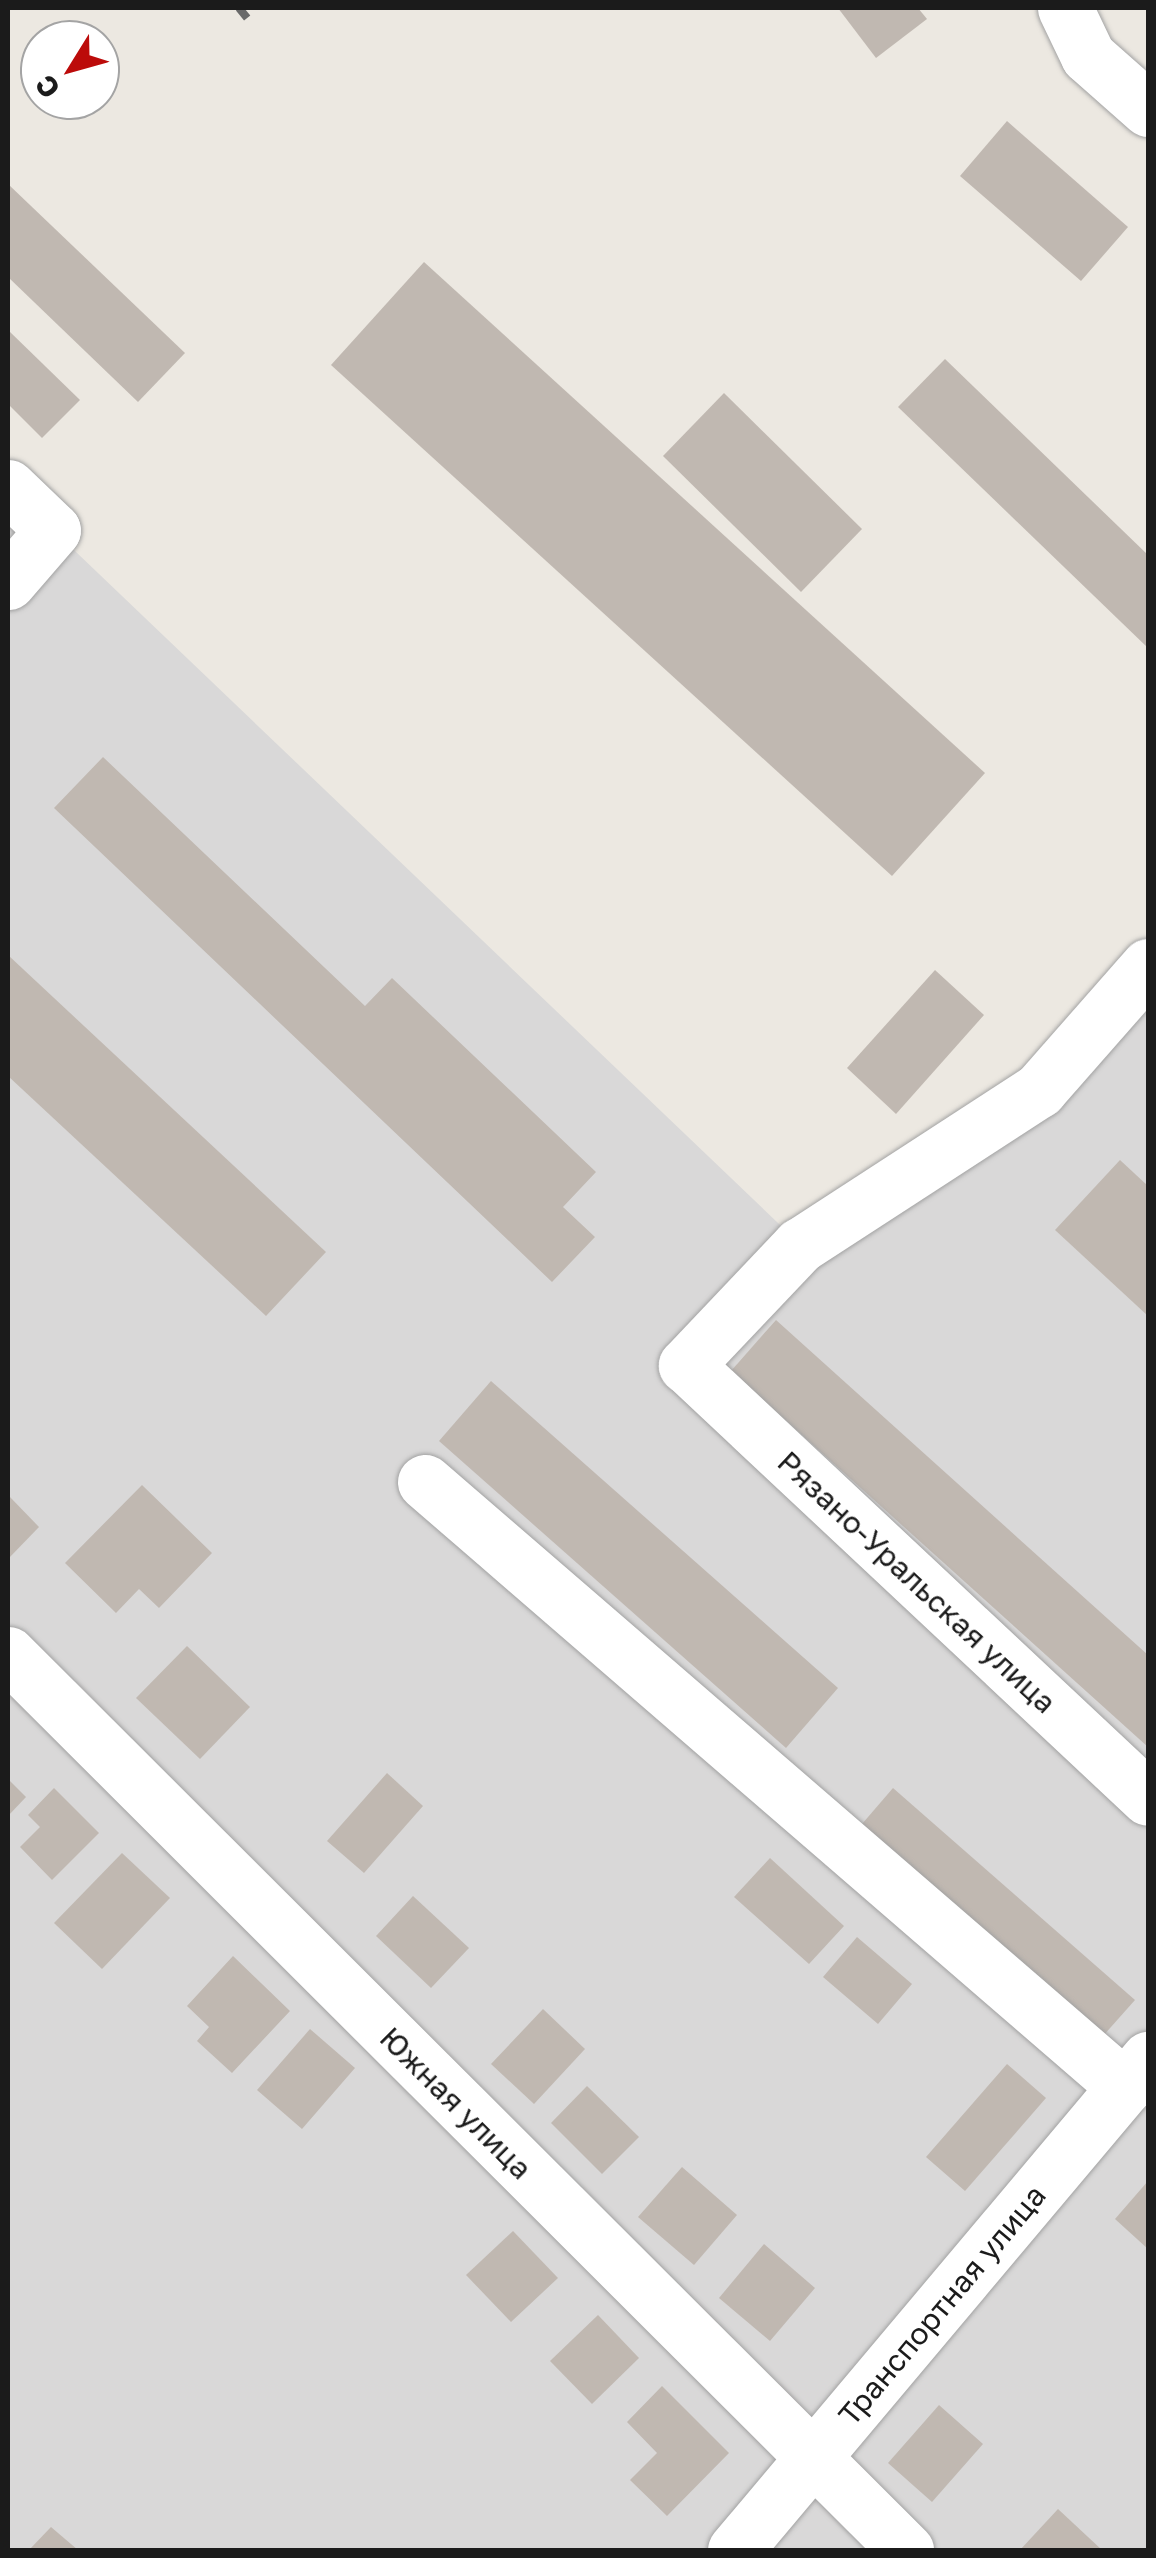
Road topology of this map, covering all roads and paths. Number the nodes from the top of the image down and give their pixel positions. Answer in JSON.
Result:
{"nodes":[{"id":1,"x":1065,"y":8,"type":"edge"},
{"id":2,"x":1148,"y":109,"type":"edge"},
{"id":3,"x":8,"y":487,"type":"edge"},
{"id":4,"x":8,"y":582,"type":"edge"},
{"id":5,"x":1148,"y":966,"type":"edge"},
{"id":6,"x":426,"y":1482,"type":"dead end"},
{"id":7,"x":8,"y":1654,"type":"edge"},
{"id":8,"x":1148,"y":1798,"type":"edge"},
{"id":9,"x":1137,"y":2073,"type":"edge"},
{"id":10,"x":812,"y":2460,"type":"junction"},
{"id":11,"x":735,"y":2550,"type":"edge"},
{"id":12,"x":906,"y":2550,"type":"edge"}],
"edges":[{"from":1,"to":2,"type":"street"},
{"from":3,"to":4,"type":"street"},
{"from":5,"to":8,"type":"street","name":"Рязано-Уральская улица"},
{"from":6,"to":9,"type":"street"},
{"from":7,"to":10,"type":"street","name":"Южная улица"},
{"from":9,"to":10,"type":"street","name":"Транспортная улица"},
{"from":10,"to":11,"type":"street","name":"Транспортная улица"},
{"from":10,"to":12,"type":"street","name":"Южная улица"}]}
